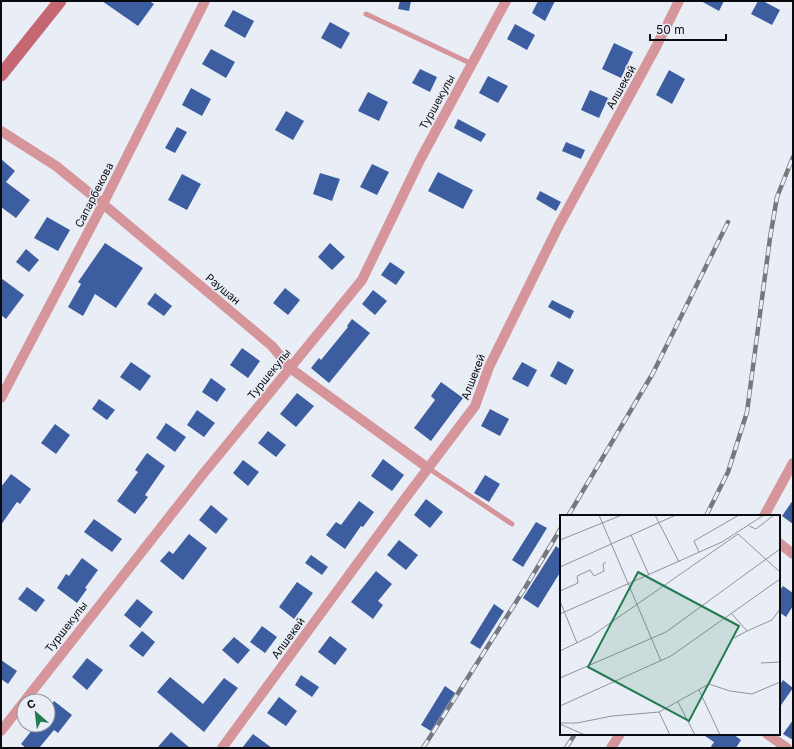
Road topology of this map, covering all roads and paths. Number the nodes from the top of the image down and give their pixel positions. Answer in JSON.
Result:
{"nodes":[{"id":1,"x":60,"y":1,"type":"edge"},
{"id":2,"x":205,"y":1,"type":"edge"},
{"id":3,"x":506,"y":1,"type":"edge"},
{"id":4,"x":679,"y":1,"type":"edge"},
{"id":5,"x":366,"y":14,"type":"dead end"},
{"id":6,"x":472,"y":64,"type":"junction"},
{"id":7,"x":1,"y":75,"type":"edge"},
{"id":8,"x":1,"y":131,"type":"edge"},
{"id":9,"x":103,"y":204,"type":"junction"},
{"id":10,"x":290,"y":368,"type":"junction"},
{"id":11,"x":1,"y":398,"type":"edge"},
{"id":12,"x":793,"y":463,"type":"edge"},
{"id":13,"x":428,"y":468,"type":"junction"},
{"id":14,"x":765,"y":515,"type":"edge"},
{"id":15,"x":512,"y":524,"type":"dead end"},
{"id":16,"x":780,"y":544,"type":"edge"},
{"id":17,"x":793,"y":554,"type":"edge"},
{"id":18,"x":1,"y":730,"type":"edge"},
{"id":19,"x":619,"y":735,"type":"edge"},
{"id":20,"x":768,"y":735,"type":"edge"},
{"id":21,"x":222,"y":748,"type":"edge"},
{"id":22,"x":610,"y":748,"type":"edge"},
{"id":23,"x":787,"y":748,"type":"edge"}],
"edges":[{"from":1,"to":7,"type":"main road"},
{"from":2,"to":9,"type":"street","name":"Сапарбекова"},
{"from":3,"to":6,"type":"street","name":"Туршекулы"},
{"from":4,"to":13,"type":"street","name":"Алшекей"},
{"from":5,"to":6,"type":"lane"},
{"from":6,"to":10,"type":"street","name":"Туршекулы"},
{"from":8,"to":9,"type":"street","name":"Раушан"},
{"from":9,"to":10,"type":"street","name":"Раушан"},
{"from":9,"to":11,"type":"street","name":"Сапарбекова"},
{"from":10,"to":13,"type":"street","name":"Раушан"},
{"from":10,"to":18,"type":"street","name":"Туршекулы"},
{"from":12,"to":14,"type":"street"},
{"from":13,"to":15,"type":"lane"},
{"from":13,"to":21,"type":"street","name":"Алшекей"},
{"from":16,"to":17,"type":"street"},
{"from":19,"to":22,"type":"street"},
{"from":20,"to":23,"type":"street"}]}
